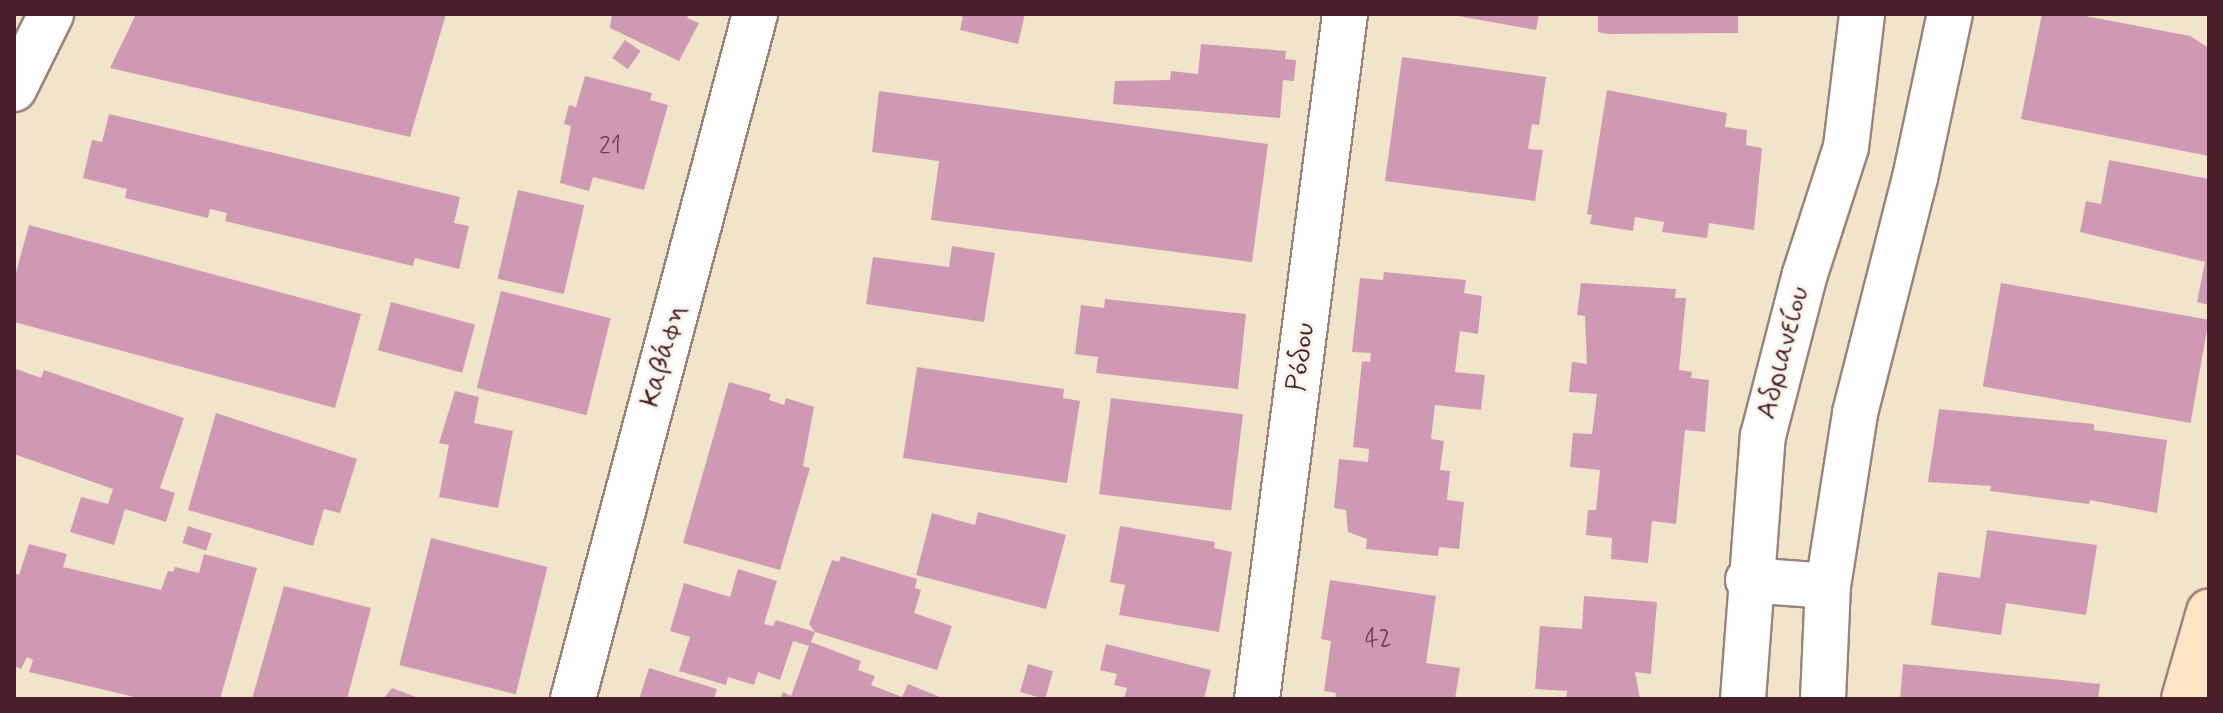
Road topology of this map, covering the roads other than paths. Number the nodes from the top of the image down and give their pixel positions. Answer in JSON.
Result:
{"nodes":[{"id":1,"x":51,"y":14,"type":"edge"},
{"id":2,"x":755,"y":14,"type":"edge"},
{"id":3,"x":1345,"y":14,"type":"edge"},
{"id":4,"x":1862,"y":14,"type":"edge"},
{"id":5,"x":1950,"y":14,"type":"edge"},
{"id":6,"x":14,"y":89,"type":"edge"},
{"id":7,"x":1748,"y":580,"type":"junction"},
{"id":8,"x":1828,"y":586,"type":"junction"},
{"id":9,"x":2209,"y":612,"type":"edge"},
{"id":10,"x":573,"y":699,"type":"edge"},
{"id":11,"x":1257,"y":699,"type":"edge"},
{"id":12,"x":1743,"y":699,"type":"edge"},
{"id":13,"x":1823,"y":699,"type":"edge"},
{"id":14,"x":2184,"y":699,"type":"edge"}],
"edges":[{"from":1,"to":6,"type":"street"},
{"from":2,"to":10,"type":"street","name":"Καβάφη"},
{"from":3,"to":11,"type":"street","name":"Ρόδου"},
{"from":4,"to":7,"type":"street","name":"Αδριανείου"},
{"from":5,"to":8,"type":"street"},
{"from":7,"to":8,"type":"street"},
{"from":7,"to":12,"type":"street","name":"Αδριανείου"},
{"from":8,"to":13,"type":"street"},
{"from":9,"to":14,"type":"main road"}]}
